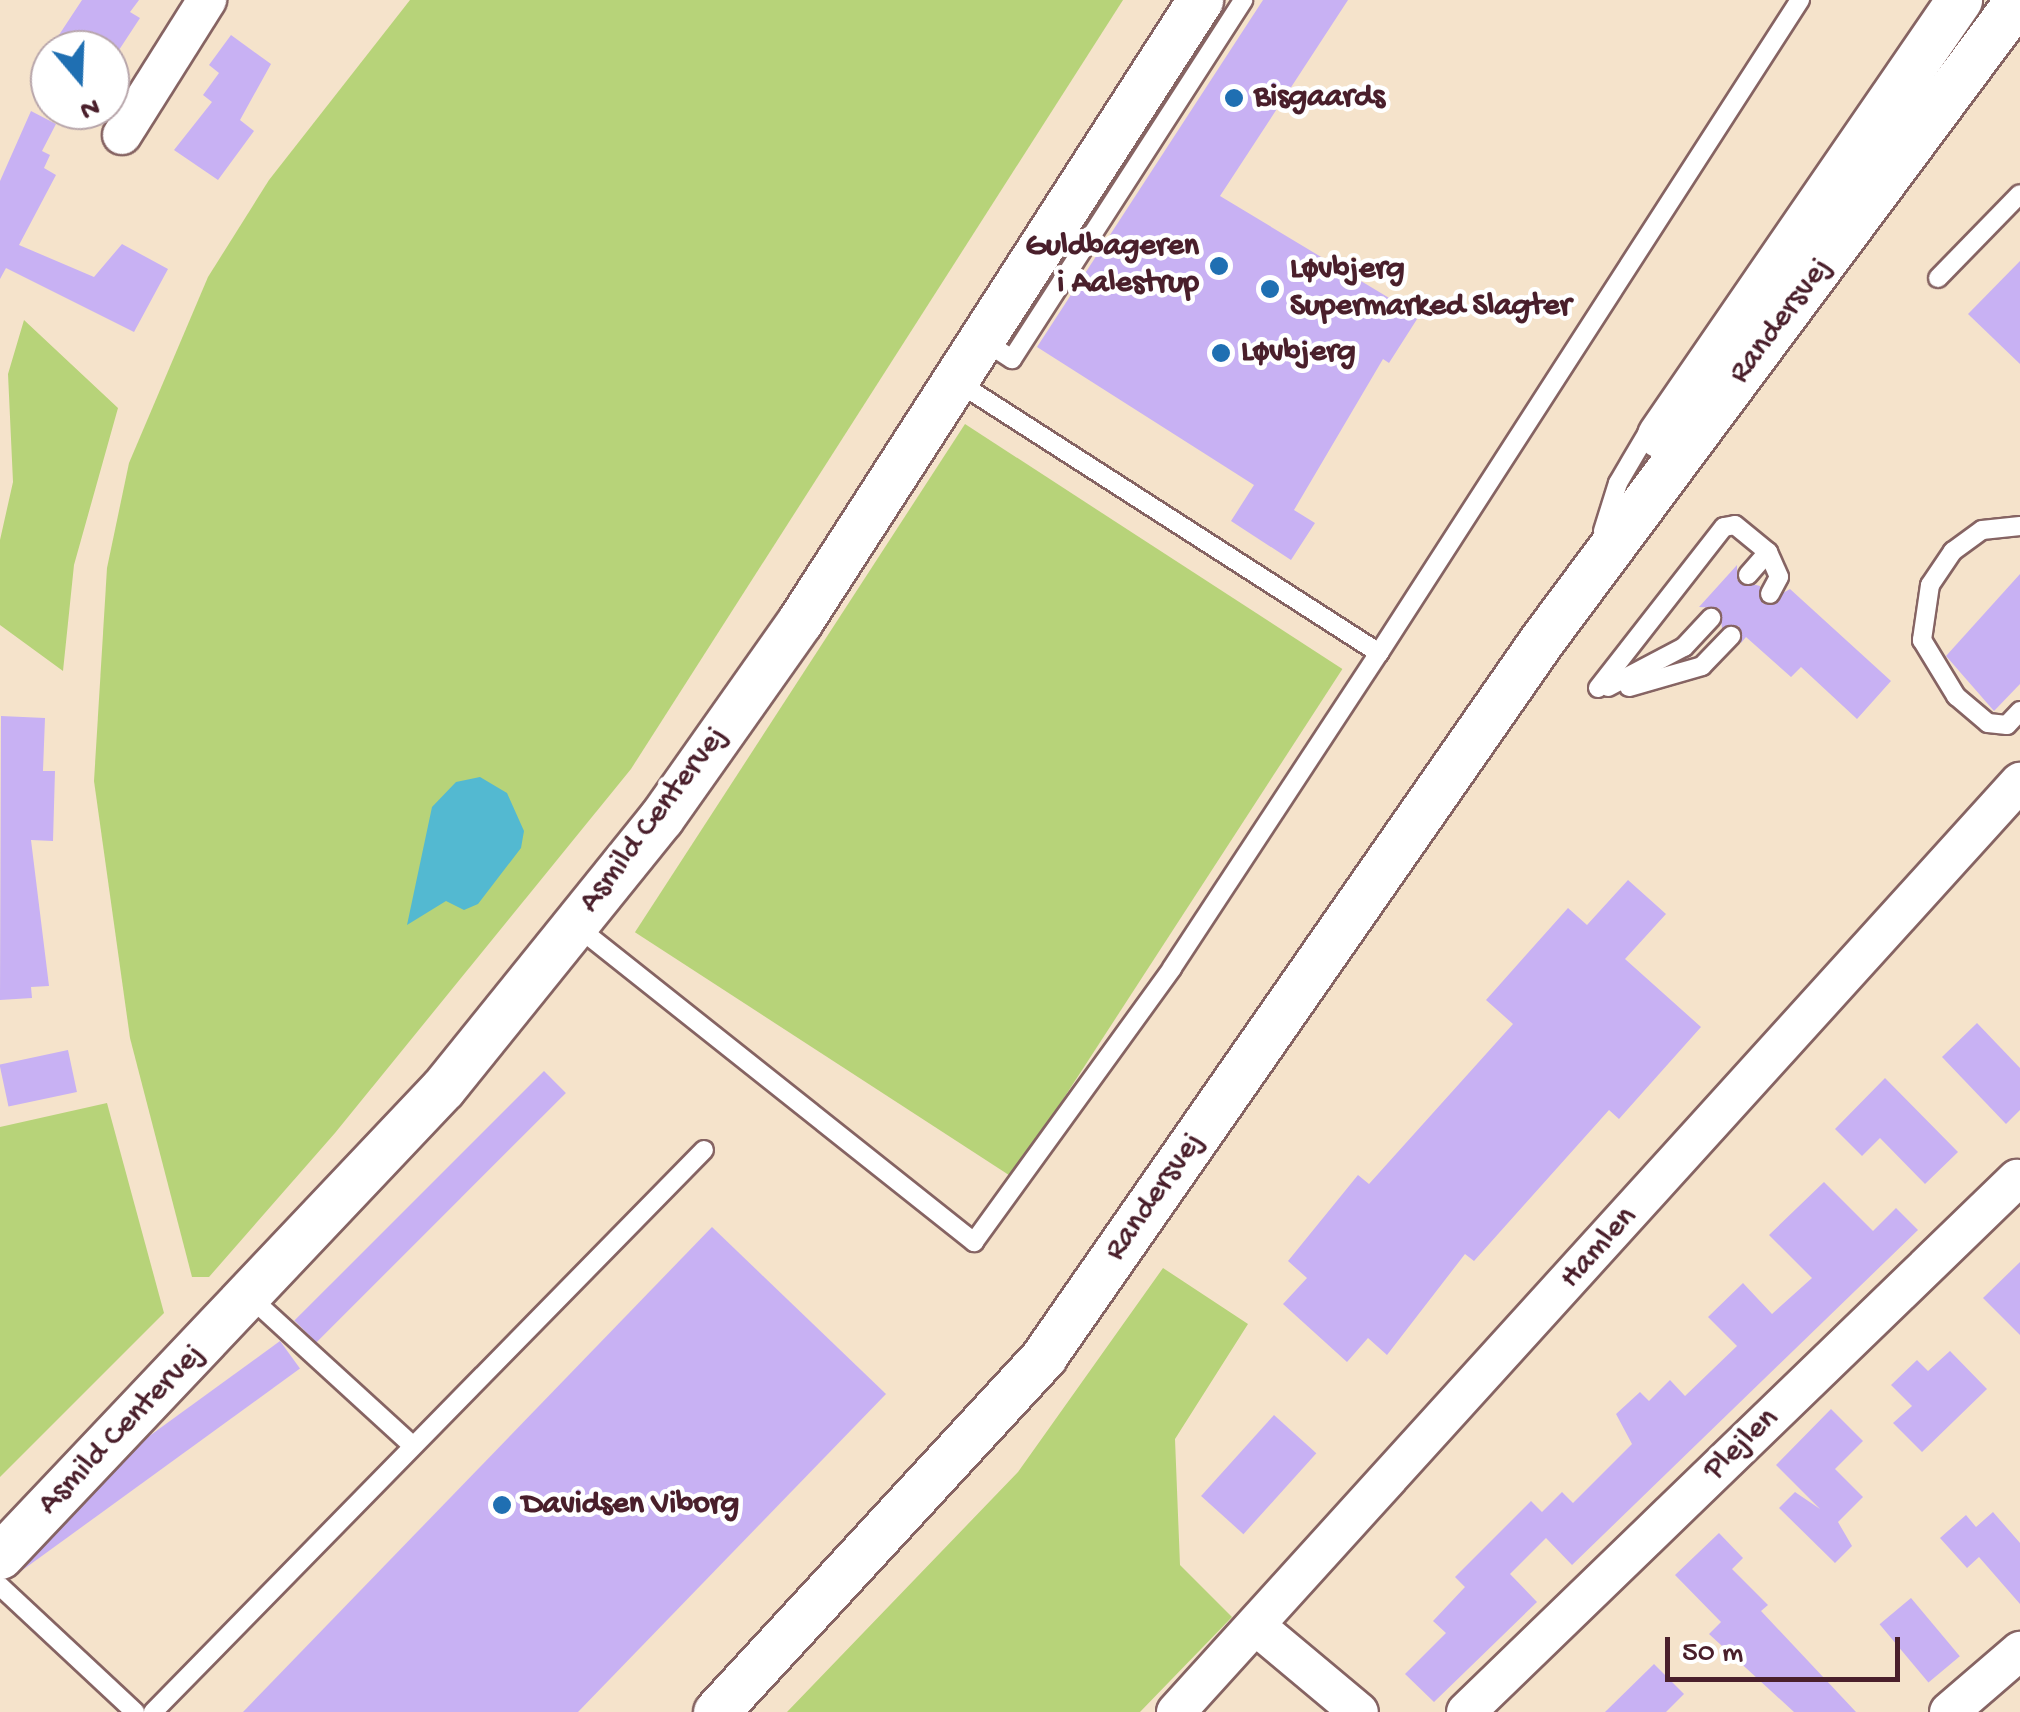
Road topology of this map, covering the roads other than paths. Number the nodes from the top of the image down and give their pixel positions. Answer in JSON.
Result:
{"nodes":[{"id":1,"x":208,"y":0,"type":"edge"},
{"id":2,"x":1200,"y":0,"type":"edge"},
{"id":3,"x":1242,"y":0,"type":"edge"},
{"id":4,"x":1800,"y":0,"type":"edge"},
{"id":5,"x":1959,"y":0,"type":"edge"},
{"id":6,"x":2018,"y":0,"type":"edge"},
{"id":7,"x":122,"y":135,"type":"dead end"},
{"id":8,"x":2020,"y":194,"type":"edge"},
{"id":9,"x":1938,"y":278,"type":"dead end"},
{"id":10,"x":981,"y":339,"type":"junction"},
{"id":11,"x":956,"y":381,"type":"junction"},
{"id":12,"x":2020,"y":526,"type":"edge"},
{"id":13,"x":1768,"y":552,"type":"junction"},
{"id":14,"x":1748,"y":575,"type":"dead end"},
{"id":15,"x":1770,"y":594,"type":"dead end"},
{"id":16,"x":1711,"y":618,"type":"dead end"},
{"id":17,"x":1731,"y":636,"type":"dead end"},
{"id":18,"x":1542,"y":640,"type":"junction"},
{"id":19,"x":1379,"y":653,"type":"junction"},
{"id":20,"x":1629,"y":687,"type":"dead end"},
{"id":21,"x":2020,"y":711,"type":"edge"},
{"id":22,"x":2020,"y":782,"type":"edge"},
{"id":23,"x":575,"y":925,"type":"junction"},
{"id":24,"x":704,"y":1150,"type":"dead end"},
{"id":25,"x":2017,"y":1178,"type":"dead end"},
{"id":26,"x":251,"y":1298,"type":"junction"},
{"id":27,"x":412,"y":1446,"type":"junction"},
{"id":28,"x":0,"y":1556,"type":"edge"},
{"id":29,"x":0,"y":1586,"type":"edge"},
{"id":30,"x":1256,"y":1626,"type":"junction"},
{"id":31,"x":2020,"y":1651,"type":"edge"},
{"id":32,"x":135,"y":1712,"type":"edge"},
{"id":33,"x":153,"y":1712,"type":"edge"},
{"id":34,"x":716,"y":1712,"type":"edge"},
{"id":35,"x":1176,"y":1712,"type":"edge"},
{"id":36,"x":1359,"y":1712,"type":"edge"},
{"id":37,"x":1466,"y":1712,"type":"edge"},
{"id":38,"x":1948,"y":1712,"type":"edge"}],
"edges":[{"from":1,"to":7,"type":"street"},
{"from":2,"to":10,"type":"street","name":"Asmild Centervej"},
{"from":3,"to":10,"type":"lane"},
{"from":4,"to":19,"type":"lane"},
{"from":5,"to":18,"type":"street","name":"Randersvej"},
{"from":6,"to":18,"type":"street","name":"Randersvej"},
{"from":8,"to":9,"type":"lane"},
{"from":10,"to":11,"type":"street","name":"Asmild Centervej"},
{"from":11,"to":19,"type":"lane"},
{"from":11,"to":23,"type":"street","name":"Asmild Centervej"},
{"from":12,"to":21,"type":"lane"},
{"from":13,"to":14,"type":"lane"},
{"from":13,"to":15,"type":"lane"},
{"from":13,"to":16,"type":"lane"},
{"from":17,"to":20,"type":"lane"},
{"from":18,"to":34,"type":"street","name":"Randersvej"},
{"from":19,"to":23,"type":"lane"},
{"from":22,"to":30,"type":"street","name":"Hamlen"},
{"from":23,"to":26,"type":"street","name":"Asmild Centervej"},
{"from":24,"to":27,"type":"lane"},
{"from":25,"to":37,"type":"street","name":"Plejlen"},
{"from":26,"to":27,"type":"lane"},
{"from":26,"to":28,"type":"street","name":"Asmild Centervej"},
{"from":27,"to":33,"type":"lane"},
{"from":29,"to":32,"type":"lane"},
{"from":30,"to":35,"type":"street","name":"Hamlen"},
{"from":30,"to":36,"type":"street"},
{"from":31,"to":38,"type":"street"}]}
